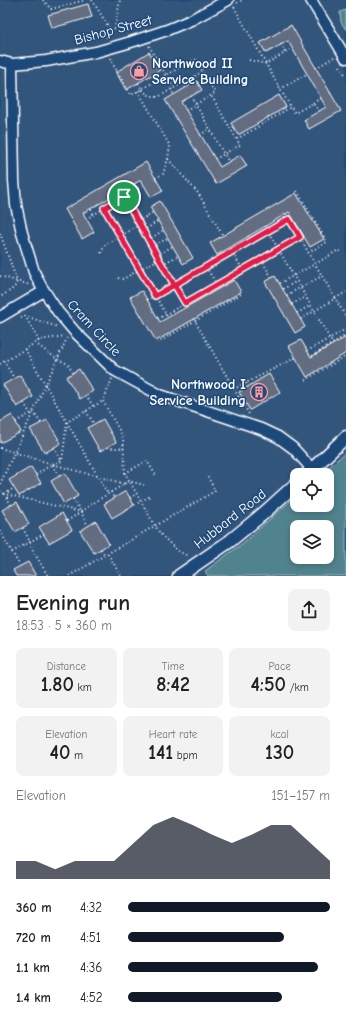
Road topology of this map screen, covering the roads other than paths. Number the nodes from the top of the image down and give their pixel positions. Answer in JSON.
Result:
{"nodes":[{"id":1,"x":311,"y":0,"type":"edge"},
{"id":2,"x":230,"y":3,"type":"edge"},
{"id":3,"x":346,"y":58,"type":"edge"},
{"id":4,"x":0,"y":61,"type":"edge"},
{"id":5,"x":12,"y":64,"type":"junction"},
{"id":6,"x":43,"y":288,"type":"junction"},
{"id":7,"x":0,"y":316,"type":"edge"},
{"id":8,"x":346,"y":437,"type":"edge"},
{"id":9,"x":306,"y":468,"type":"edge"},
{"id":10,"x":313,"y":468,"type":"edge"},
{"id":11,"x":290,"y":489,"type":"edge"},
{"id":12,"x":179,"y":576,"type":"edge"}],
"edges":[{"from":1,"to":3,"type":"street"},
{"from":2,"to":5,"type":"street","name":"Bishop Street"},
{"from":4,"to":5,"type":"street","name":"Bishop Street"},
{"from":5,"to":6,"type":"street","name":"Cram Circle"},
{"from":6,"to":7,"type":"street"},
{"from":6,"to":9,"type":"street","name":"Cram Circle"},
{"from":8,"to":10,"type":"street"},
{"from":11,"to":12,"type":"street","name":"Hubbard Road"}]}
